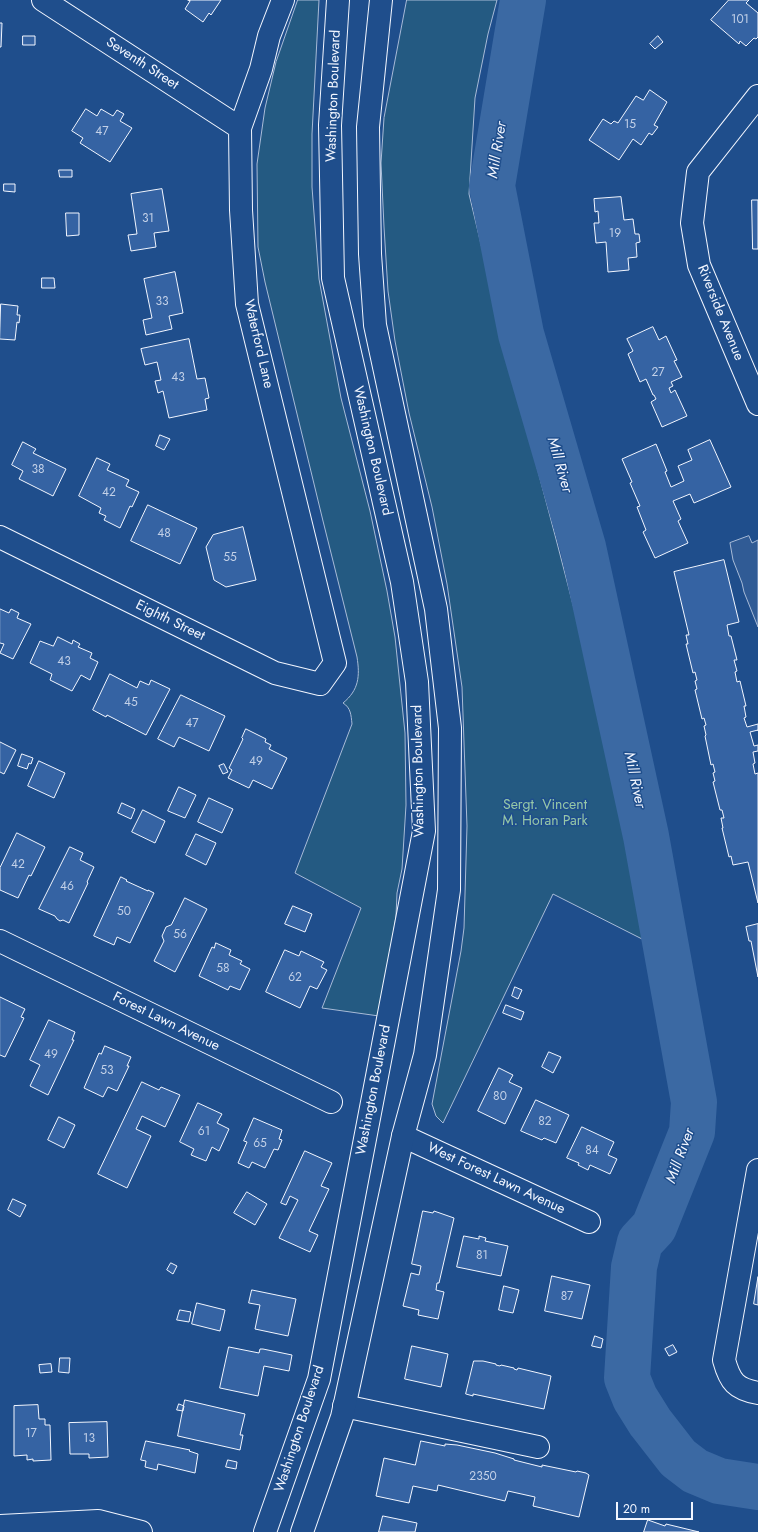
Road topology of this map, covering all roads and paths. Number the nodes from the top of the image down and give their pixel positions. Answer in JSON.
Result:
{"nodes":[{"id":1,"x":43,"y":0,"type":"edge"},
{"id":2,"x":283,"y":0,"type":"edge"},
{"id":3,"x":338,"y":0,"type":"edge"},
{"id":4,"x":380,"y":0,"type":"edge"},
{"id":5,"x":758,"y":96,"type":"edge"},
{"id":6,"x":240,"y":128,"type":"junction"},
{"id":7,"x":758,"y":404,"type":"edge"},
{"id":8,"x":0,"y":537,"type":"edge"},
{"id":9,"x":335,"y":663,"type":"joint"},
{"id":10,"x":0,"y":941,"type":"edge"},
{"id":11,"x":331,"y":1102,"type":"dead end"},
{"id":12,"x":403,"y":1136,"type":"junction"},
{"id":13,"x":758,"y":1170,"type":"edge"},
{"id":14,"x":589,"y":1222,"type":"dead end"},
{"id":15,"x":758,"y":1393,"type":"edge"},
{"id":16,"x":344,"y":1406,"type":"junction"},
{"id":17,"x":538,"y":1447,"type":"dead end"},
{"id":18,"x":0,"y":1526,"type":"edge"},
{"id":19,"x":141,"y":1532,"type":"edge"},
{"id":20,"x":265,"y":1532,"type":"edge"},
{"id":21,"x":302,"y":1532,"type":"edge"}],
"edges":[{"from":1,"to":6,"type":"main road","name":"Seventh Street"},
{"from":2,"to":6,"type":"main road","name":"Waterford Lane"},
{"from":3,"to":20,"type":"main road","name":"Washington Boulevard"},
{"from":4,"to":12,"type":"main road","name":"Washington Boulevard"},
{"from":5,"to":7,"type":"main road","name":"Riverside Avenue"},
{"from":6,"to":9,"type":"main road","name":"Waterford Lane"},
{"from":8,"to":9,"type":"main road","name":"Eighth Street"},
{"from":10,"to":11,"type":"main road","name":"Forest Lawn Avenue"},
{"from":12,"to":14,"type":"main road","name":"West Forest Lawn Avenue"},
{"from":12,"to":16,"type":"main road","name":"Washington Boulevard"},
{"from":13,"to":15,"type":"main road"},
{"from":16,"to":17,"type":"main road"},
{"from":16,"to":21,"type":"main road","name":"Washington Boulevard"},
{"from":18,"to":19,"type":"main road"}]}
